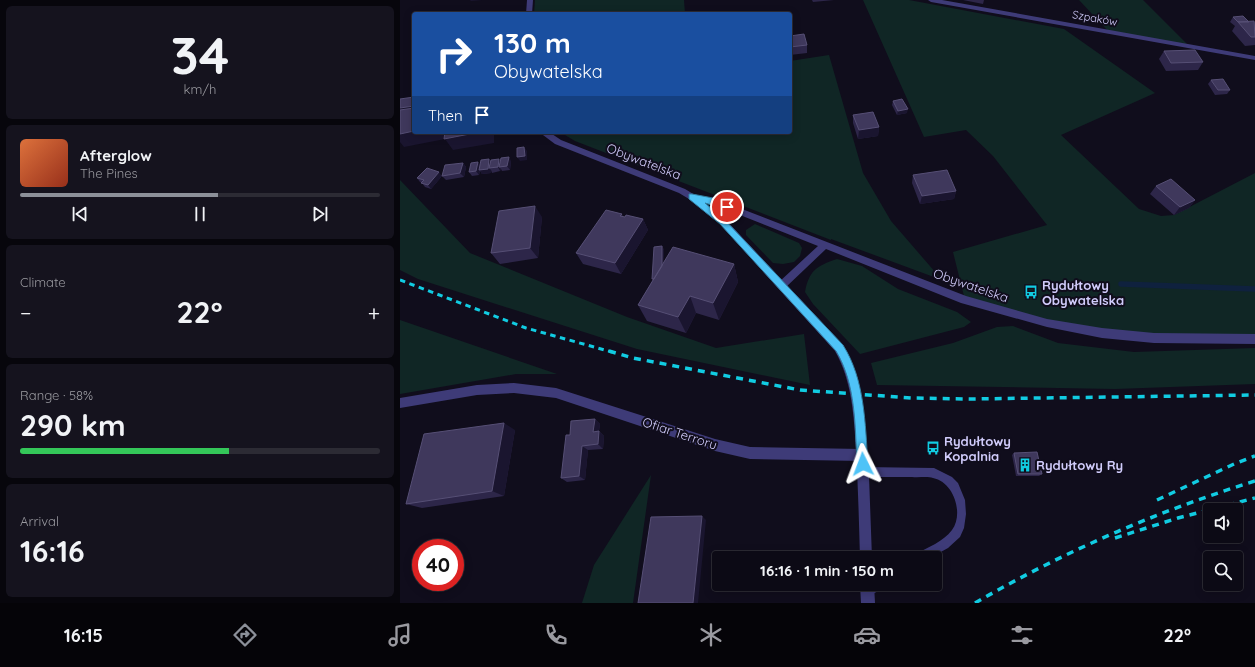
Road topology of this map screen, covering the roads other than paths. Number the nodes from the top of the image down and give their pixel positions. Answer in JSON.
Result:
{"nodes":[{"id":1,"x":530,"y":0,"type":"edge"},
{"id":2,"x":931,"y":0,"type":"edge"},
{"id":3,"x":529,"y":12,"type":"edge"},
{"id":4,"x":1255,"y":58,"type":"edge"},
{"id":5,"x":546,"y":134,"type":"edge"},
{"id":6,"x":692,"y":197,"type":"junction"},
{"id":7,"x":825,"y":245,"type":"junction"},
{"id":8,"x":782,"y":285,"type":"junction"},
{"id":9,"x":1255,"y":339,"type":"edge"},
{"id":10,"x":400,"y":403,"type":"edge"},
{"id":11,"x":862,"y":455,"type":"junction"},
{"id":12,"x":863,"y":472,"type":"junction"},
{"id":13,"x":866,"y":551,"type":"edge"},
{"id":14,"x":930,"y":551,"type":"edge"}],
"edges":[{"from":1,"to":3,"type":"street"},
{"from":2,"to":4,"type":"street","name":"Szpaków"},
{"from":5,"to":6,"type":"street","name":"Obywatelska"},
{"from":6,"to":7,"type":"street","name":"Obywatelska"},
{"from":6,"to":8,"type":"street","name":"Obywatelska"},
{"from":7,"to":8,"type":"street"},
{"from":7,"to":9,"type":"street","name":"Obywatelska"},
{"from":8,"to":11,"type":"street","name":"Obywatelska"},
{"from":10,"to":11,"type":"street","name":"Ofiar Terroru"},
{"from":11,"to":12,"type":"street"},
{"from":12,"to":13,"type":"street"},
{"from":12,"to":14,"type":"lane"}]}
